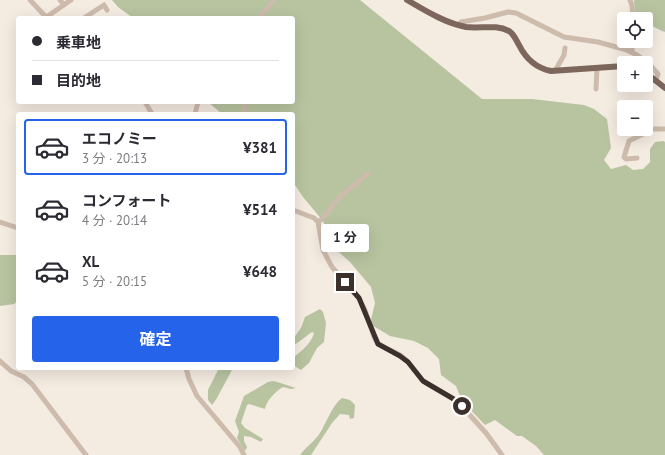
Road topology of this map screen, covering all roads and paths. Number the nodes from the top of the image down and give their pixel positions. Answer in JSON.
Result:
{"nodes":[{"id":1,"x":30,"y":0,"type":"edge"},
{"id":2,"x":60,"y":0,"type":"edge"},
{"id":3,"x":72,"y":0,"type":"edge"},
{"id":4,"x":274,"y":0,"type":"edge"},
{"id":5,"x":408,"y":0,"type":"edge"},
{"id":6,"x":630,"y":0,"type":"edge"},
{"id":7,"x":64,"y":5,"type":"junction"},
{"id":8,"x":107,"y":10,"type":"dead end"},
{"id":9,"x":632,"y":12,"type":"edge"},
{"id":10,"x":44,"y":16,"type":"edge"},
{"id":11,"x":49,"y":16,"type":"edge"},
{"id":12,"x":87,"y":16,"type":"edge"},
{"id":13,"x":261,"y":16,"type":"edge"},
{"id":14,"x":459,"y":25,"type":"junction"},
{"id":15,"x":565,"y":48,"type":"dead end"},
{"id":16,"x":632,"y":48,"type":"edge"},
{"id":17,"x":632,"y":52,"type":"junction"},
{"id":18,"x":617,"y":67,"type":"edge"},
{"id":19,"x":597,"y":68,"type":"junction"},
{"id":20,"x":555,"y":71,"type":"junction"},
{"id":21,"x":653,"y":78,"type":"edge"},
{"id":22,"x":656,"y":80,"type":"junction"},
{"id":23,"x":665,"y":88,"type":"edge"},
{"id":24,"x":596,"y":89,"type":"dead end"},
{"id":25,"x":665,"y":129,"type":"edge"},
{"id":26,"x":636,"y":158,"type":"dead end"},
{"id":27,"x":368,"y":173,"type":"dead end"},
{"id":28,"x":295,"y":211,"type":"edge"},
{"id":29,"x":0,"y":222,"type":"edge"},
{"id":30,"x":318,"y":222,"type":"junction"},
{"id":31,"x":16,"y":227,"type":"edge"},
{"id":32,"x":0,"y":361,"type":"edge"},
{"id":33,"x":187,"y":370,"type":"edge"},
{"id":34,"x":86,"y":455,"type":"edge"},
{"id":35,"x":244,"y":455,"type":"edge"},
{"id":36,"x":502,"y":455,"type":"edge"}],
"edges":[{"from":1,"to":10,"type":"street"},
{"from":2,"to":7,"type":"street"},
{"from":3,"to":7,"type":"street"},
{"from":4,"to":13,"type":"street"},
{"from":5,"to":14,"type":"main road"},
{"from":6,"to":9,"type":"street"},
{"from":7,"to":11,"type":"street"},
{"from":8,"to":12,"type":"street"},
{"from":14,"to":17,"type":"street"},
{"from":14,"to":20,"type":"main road"},
{"from":15,"to":20,"type":"street"},
{"from":16,"to":17,"type":"street"},
{"from":17,"to":22,"type":"street"},
{"from":18,"to":19,"type":"main road"},
{"from":19,"to":20,"type":"main road"},
{"from":19,"to":24,"type":"street"},
{"from":21,"to":22,"type":"main road"},
{"from":22,"to":23,"type":"main road"},
{"from":25,"to":26,"type":"street"},
{"from":27,"to":30,"type":"street"},
{"from":28,"to":30,"type":"street"},
{"from":29,"to":31,"type":"street"},
{"from":30,"to":36,"type":"street"},
{"from":32,"to":34,"type":"street"},
{"from":33,"to":35,"type":"street"}]}
